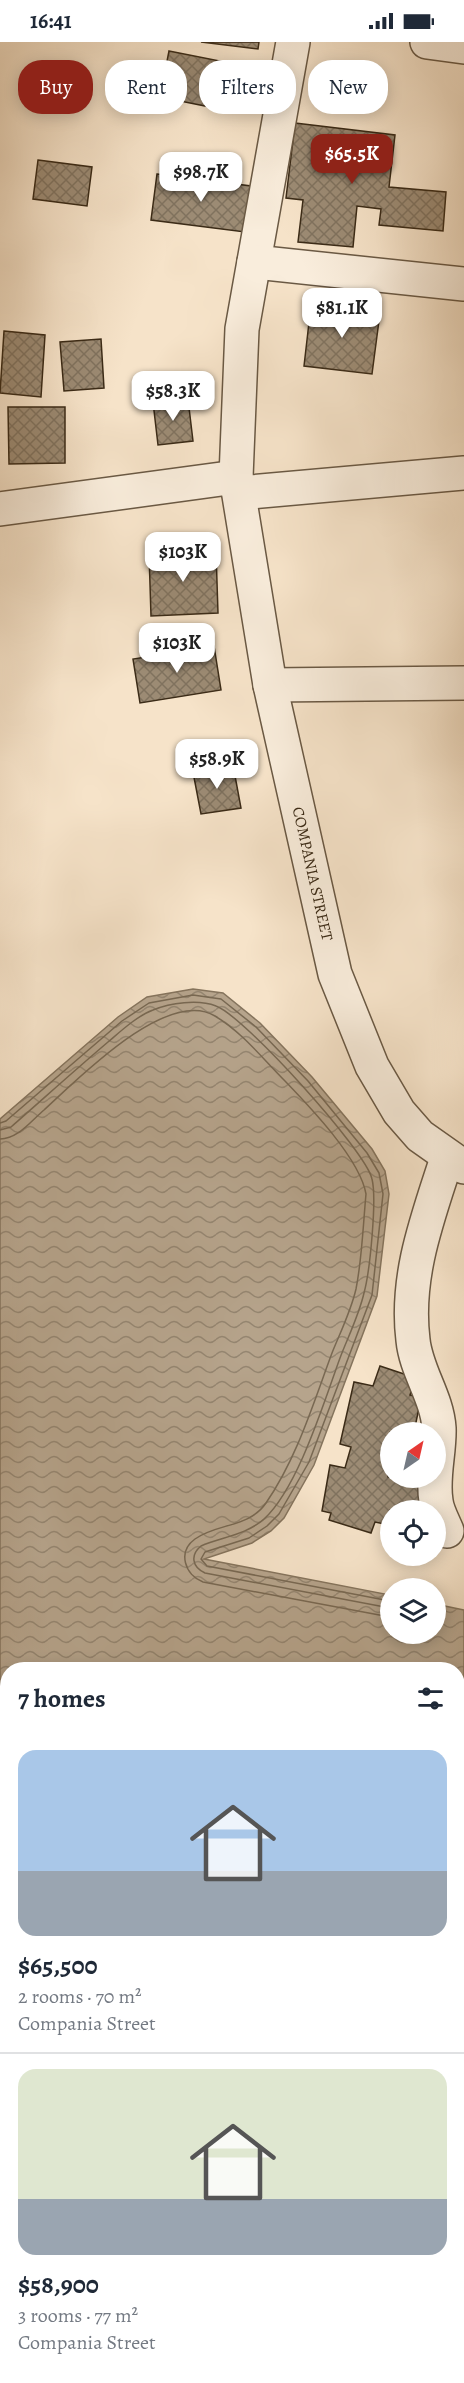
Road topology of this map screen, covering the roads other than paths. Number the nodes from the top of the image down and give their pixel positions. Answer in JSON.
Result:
{"nodes":[{"id":1,"x":293,"y":42,"type":"edge"},
{"id":2,"x":427,"y":42,"type":"edge"},
{"id":3,"x":464,"y":47,"type":"edge"},
{"id":4,"x":254,"y":262,"type":"junction"},
{"id":5,"x":464,"y":284,"type":"edge"},
{"id":6,"x":464,"y":473,"type":"edge"},
{"id":7,"x":238,"y":485,"type":"junction"},
{"id":8,"x":0,"y":509,"type":"edge"},
{"id":9,"x":464,"y":683,"type":"edge"},
{"id":10,"x":270,"y":685,"type":"junction"},
{"id":11,"x":456,"y":1163,"type":"edge"},
{"id":12,"x":447,"y":1531,"type":"dead end"}],
"edges":[{"from":1,"to":4,"type":"street","name":"COMPANIA STREET"},
{"from":2,"to":3,"type":"street"},
{"from":4,"to":5,"type":"street"},
{"from":4,"to":7,"type":"street","name":"COMPANIA STREET"},
{"from":6,"to":7,"type":"street"},
{"from":7,"to":8,"type":"street"},
{"from":7,"to":10,"type":"street","name":"COMPANIA STREET"},
{"from":9,"to":10,"type":"street"},
{"from":10,"to":11,"type":"street","name":"COMPANIA STREET"},
{"from":11,"to":12,"type":"street"}]}
